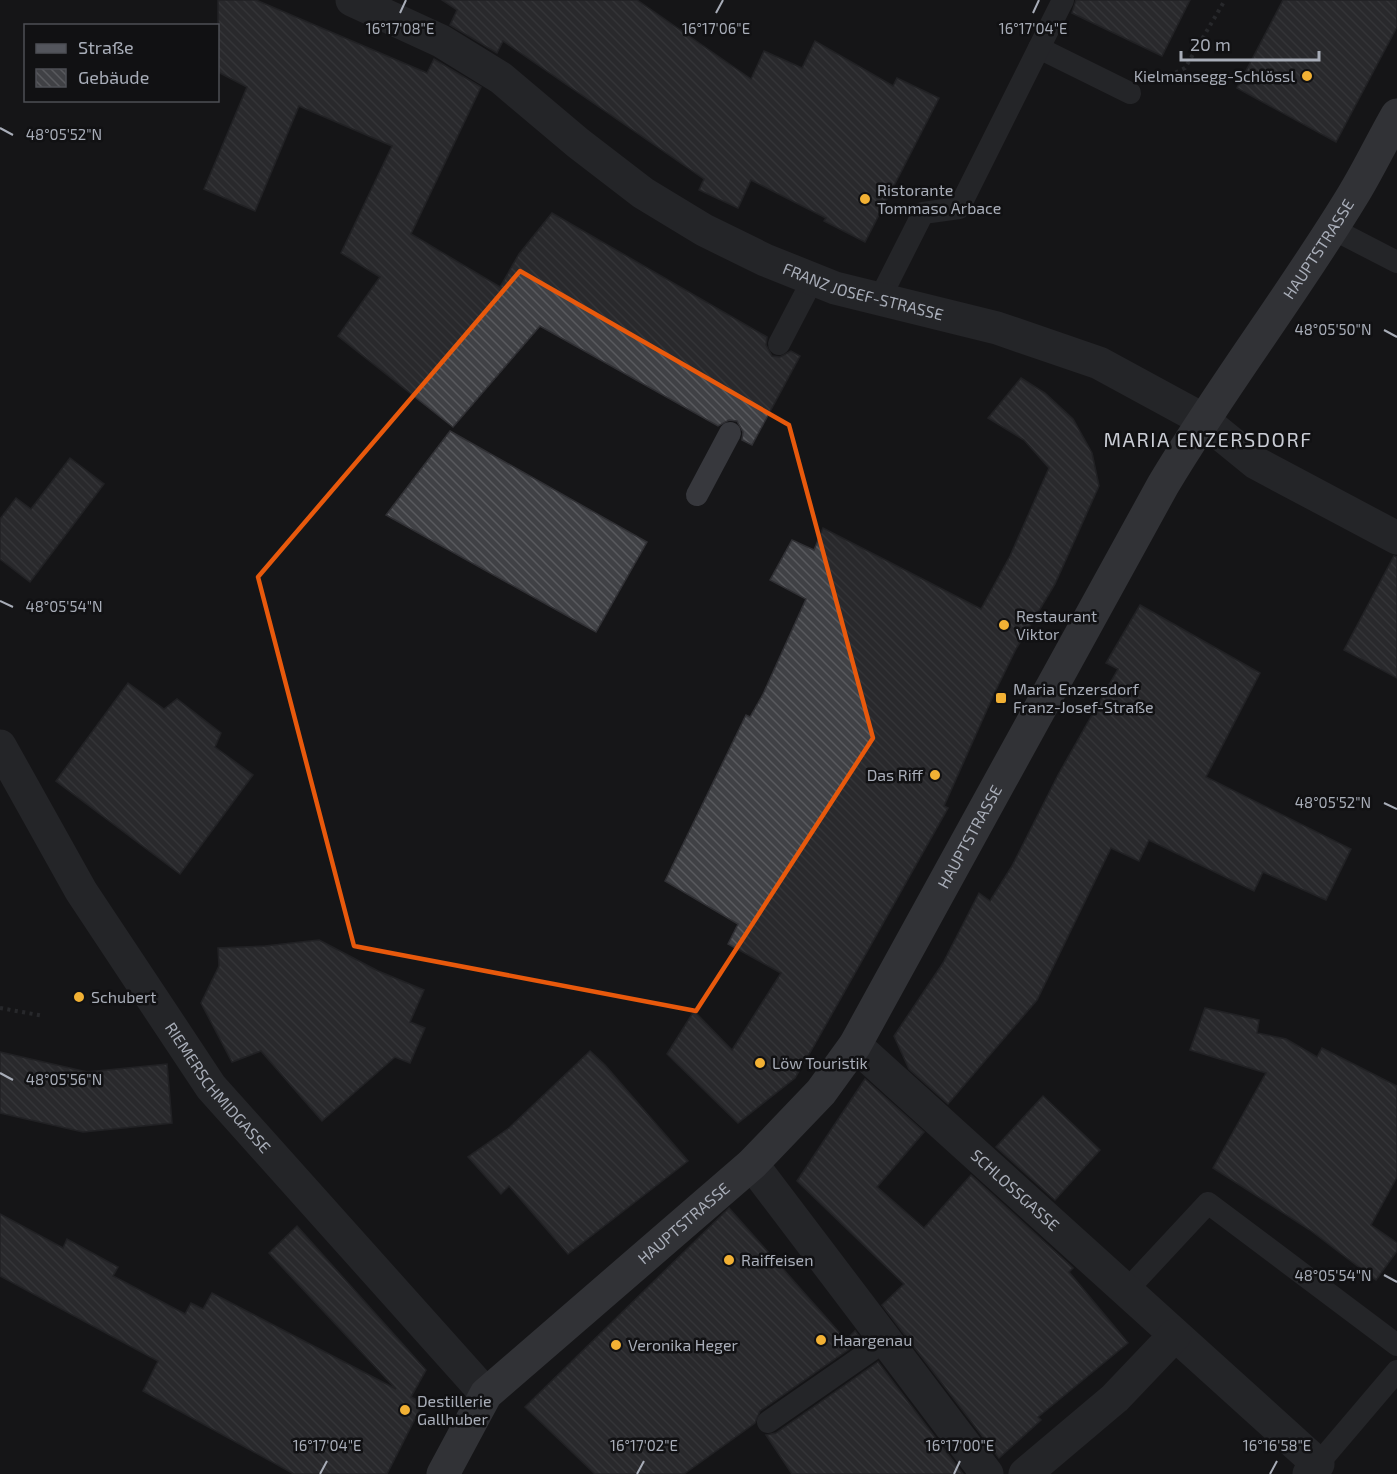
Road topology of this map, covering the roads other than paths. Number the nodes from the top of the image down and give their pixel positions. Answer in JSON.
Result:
{"nodes":[{"id":1,"x":352,"y":0,"type":"edge"},
{"id":2,"x":1064,"y":0,"type":"edge"},
{"id":3,"x":1039,"y":48,"type":"junction"},
{"id":4,"x":1130,"y":93,"type":"road end"},
{"id":5,"x":1397,"y":115,"type":"edge"},
{"id":6,"x":1331,"y":228,"type":"junction"},
{"id":7,"x":1397,"y":262,"type":"edge"},
{"id":8,"x":813,"y":279,"type":"junction"},
{"id":9,"x":879,"y":300,"type":"junction"},
{"id":10,"x":779,"y":344,"type":"dead end"},
{"id":11,"x":1202,"y":418,"type":"junction"},
{"id":12,"x":730,"y":433,"type":"dead end"},
{"id":13,"x":697,"y":495,"type":"dead end"},
{"id":14,"x":1397,"y":538,"type":"edge"},
{"id":15,"x":0,"y":746,"type":"edge"},
{"id":16,"x":855,"y":1044,"type":"junction"},
{"id":17,"x":752,"y":1164,"type":"junction"},
{"id":18,"x":1127,"y":1290,"type":"junction"},
{"id":19,"x":1175,"y":1335,"type":"junction"},
{"id":20,"x":886,"y":1340,"type":"junction"},
{"id":21,"x":1397,"y":1345,"type":"edge"},
{"id":22,"x":1397,"y":1371,"type":"edge"},
{"id":23,"x":486,"y":1394,"type":"junction"},
{"id":24,"x":768,"y":1422,"type":"dead end"},
{"id":25,"x":1314,"y":1469,"type":"edge"},
{"id":26,"x":443,"y":1474,"type":"edge"},
{"id":27,"x":987,"y":1474,"type":"edge"},
{"id":28,"x":1025,"y":1474,"type":"edge"}],
"edges":[{"from":1,"to":8,"type":"street","name":"FRANZ JOSEF-STRASSE"},
{"from":2,"to":3,"type":"lane"},
{"from":3,"to":4,"type":"lane"},
{"from":3,"to":9,"type":"lane"},
{"from":5,"to":6,"type":"main road","name":"HAUPTSTRASSE"},
{"from":6,"to":7,"type":"lane"},
{"from":6,"to":11,"type":"main road","name":"HAUPTSTRASSE"},
{"from":8,"to":9,"type":"street","name":"FRANZ JOSEF-STRASSE"},
{"from":8,"to":10,"type":"lane"},
{"from":9,"to":11,"type":"street","name":"FRANZ JOSEF-STRASSE"},
{"from":11,"to":14,"type":"street","name":"FRANZ JOSEF-STRASSE"},
{"from":11,"to":16,"type":"main road","name":"HAUPTSTRASSE"},
{"from":12,"to":13,"type":"lane"},
{"from":15,"to":23,"type":"street","name":"RIEMERSCHMIDGASSE"},
{"from":16,"to":17,"type":"main road","name":"HAUPTSTRASSE"},
{"from":16,"to":18,"type":"street","name":"SCHLOSSGASSE"},
{"from":17,"to":20,"type":"street"},
{"from":17,"to":23,"type":"main road","name":"HAUPTSTRASSE"},
{"from":18,"to":19,"type":"street","name":"SCHLOSSGASSE"},
{"from":18,"to":21,"type":"lane"},
{"from":19,"to":25,"type":"street","name":"SCHLOSSGASSE"},
{"from":19,"to":28,"type":"street"},
{"from":20,"to":24,"type":"lane"},
{"from":20,"to":27,"type":"street"},
{"from":22,"to":25,"type":"lane"},
{"from":23,"to":26,"type":"main road","name":"HAUPTSTRASSE"}]}
